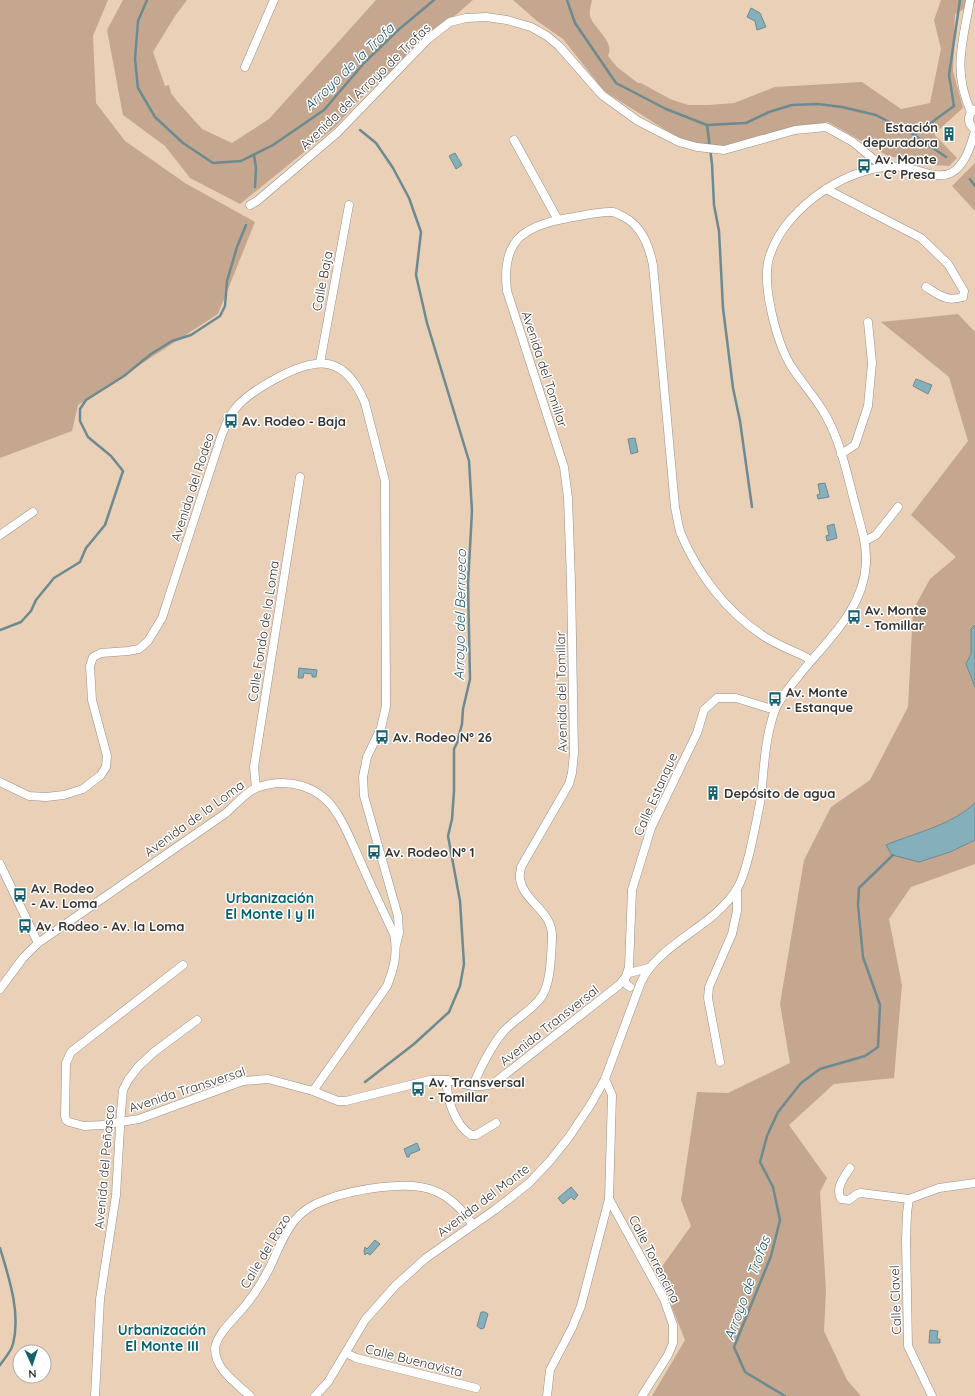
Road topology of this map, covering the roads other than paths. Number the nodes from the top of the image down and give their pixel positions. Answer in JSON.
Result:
{"nodes":[{"id":1,"x":274,"y":0,"type":"edge"},
{"id":2,"x":970,"y":0,"type":"edge"},
{"id":3,"x":245,"y":67,"type":"dead end"},
{"id":4,"x":973,"y":111,"type":"edge"},
{"id":5,"x":975,"y":130,"type":"edge"},
{"id":6,"x":514,"y":140,"type":"dead end"},
{"id":7,"x":879,"y":167,"type":"junction"},
{"id":8,"x":826,"y":189,"type":"junction"},
{"id":9,"x":250,"y":205,"type":"dead end"},
{"id":10,"x":349,"y":205,"type":"dead end"},
{"id":11,"x":558,"y":220,"type":"junction"},
{"id":12,"x":926,"y":286,"type":"dead end"},
{"id":13,"x":868,"y":322,"type":"dead end"},
{"id":14,"x":320,"y":362,"type":"junction"},
{"id":15,"x":841,"y":454,"type":"junction"},
{"id":16,"x":300,"y":476,"type":"dead end"},
{"id":17,"x":898,"y":507,"type":"dead end"},
{"id":18,"x":33,"y":512,"type":"dead end"},
{"id":19,"x":0,"y":535,"type":"edge"},
{"id":20,"x":865,"y":541,"type":"junction"},
{"id":21,"x":810,"y":661,"type":"junction"},
{"id":22,"x":775,"y":710,"type":"junction"},
{"id":23,"x":0,"y":782,"type":"edge"},
{"id":24,"x":256,"y":788,"type":"junction"},
{"id":25,"x":0,"y":864,"type":"edge"},
{"id":26,"x":737,"y":889,"type":"junction"},
{"id":27,"x":395,"y":904,"type":"junction"},
{"id":28,"x":725,"y":904,"type":"junction"},
{"id":29,"x":737,"y":911,"type":"junction"},
{"id":30,"x":387,"y":919,"type":"junction"},
{"id":31,"x":38,"y":943,"type":"junction"},
{"id":32,"x":396,"y":945,"type":"junction"},
{"id":33,"x":182,"y":964,"type":"dead end"},
{"id":34,"x":649,"y":968,"type":"junction"},
{"id":35,"x":633,"y":969,"type":"junction"},
{"id":36,"x":625,"y":977,"type":"junction"},
{"id":37,"x":641,"y":982,"type":"junction"},
{"id":38,"x":619,"y":985,"type":"junction"},
{"id":39,"x":630,"y":987,"type":"junction"},
{"id":40,"x":0,"y":989,"type":"edge"},
{"id":41,"x":633,"y":1001,"type":"junction"},
{"id":42,"x":197,"y":1020,"type":"dead end"},
{"id":43,"x":720,"y":1062,"type":"dead end"},
{"id":44,"x":605,"y":1079,"type":"junction"},
{"id":45,"x":447,"y":1080,"type":"junction"},
{"id":46,"x":473,"y":1086,"type":"junction"},
{"id":47,"x":313,"y":1091,"type":"junction"},
{"id":48,"x":120,"y":1122,"type":"junction"},
{"id":49,"x":496,"y":1123,"type":"dead end"},
{"id":50,"x":850,"y":1168,"type":"dead end"},
{"id":51,"x":975,"y":1183,"type":"edge"},
{"id":52,"x":609,"y":1199,"type":"junction"},
{"id":53,"x":910,"y":1199,"type":"junction"},
{"id":54,"x":473,"y":1225,"type":"junction"},
{"id":55,"x":346,"y":1353,"type":"junction"},
{"id":56,"x":476,"y":1388,"type":"dead end"},
{"id":57,"x":95,"y":1396,"type":"edge"},
{"id":58,"x":250,"y":1396,"type":"edge"},
{"id":59,"x":315,"y":1396,"type":"edge"},
{"id":60,"x":547,"y":1396,"type":"edge"},
{"id":61,"x":642,"y":1396,"type":"edge"},
{"id":62,"x":932,"y":1396,"type":"edge"}],
"edges":[{"from":1,"to":3,"type":"street"},
{"from":2,"to":4,"type":"street"},
{"from":4,"to":5,"type":"street"},
{"from":5,"to":7,"type":"street","name":"Avenida del Monte"},
{"from":6,"to":11,"type":"street"},
{"from":7,"to":8,"type":"street","name":"Avenida del Monte"},
{"from":7,"to":9,"type":"street","name":"Avenida del Arroyo de Trofas"},
{"from":8,"to":12,"type":"street"},
{"from":8,"to":15,"type":"street","name":"Avenida del Monte"},
{"from":10,"to":14,"type":"street","name":"Calle Baja"},
{"from":11,"to":21,"type":"street","name":"Avenida del Tomillar"},
{"from":11,"to":46,"type":"street","name":"Avenida del Tomillar"},
{"from":13,"to":15,"type":"street"},
{"from":14,"to":23,"type":"street","name":"Avenida del Rodeo"},
{"from":14,"to":27,"type":"street"},
{"from":15,"to":20,"type":"street","name":"Avenida del Monte"},
{"from":16,"to":24,"type":"street","name":"Calle Fondo de la Loma"},
{"from":17,"to":20,"type":"street"},
{"from":18,"to":19,"type":"street"},
{"from":20,"to":21,"type":"street","name":"Avenida del Monte"},
{"from":21,"to":22,"type":"street","name":"Avenida del Monte"},
{"from":22,"to":26,"type":"street","name":"Avenida del Monte"},
{"from":22,"to":35,"type":"street","name":"Calle Estanque"},
{"from":24,"to":30,"type":"street","name":"Avenida de la Loma"},
{"from":24,"to":31,"type":"street","name":"Avenida de la Loma"},
{"from":25,"to":31,"type":"street"},
{"from":26,"to":28,"type":"street","name":"Avenida del Monte"},
{"from":26,"to":29,"type":"street"},
{"from":27,"to":30,"type":"street"},
{"from":27,"to":32,"type":"street"},
{"from":28,"to":29,"type":"street"},
{"from":28,"to":34,"type":"street","name":"Avenida del Monte"},
{"from":29,"to":43,"type":"street"},
{"from":30,"to":32,"type":"street","name":"Avenida de la Loma"},
{"from":31,"to":40,"type":"street","name":"Avenida de la Loma"},
{"from":32,"to":47,"type":"street","name":"Avenida de la Loma"},
{"from":33,"to":48,"type":"street","name":"Avenida Transversal"},
{"from":34,"to":35,"type":"street","name":"Avenida del Monte"},
{"from":34,"to":37,"type":"street","name":"Avenida del Monte"},
{"from":35,"to":36,"type":"street","name":"Calle Estanque"},
{"from":35,"to":37,"type":"street"},
{"from":36,"to":38,"type":"street","name":"Avenida Transversal"},
{"from":36,"to":39,"type":"street"},
{"from":37,"to":39,"type":"street"},
{"from":37,"to":41,"type":"street","name":"Avenida del Monte"},
{"from":38,"to":39,"type":"street","name":"Avenida Transversal"},
{"from":38,"to":46,"type":"street","name":"Avenida Transversal"},
{"from":39,"to":41,"type":"street"},
{"from":41,"to":44,"type":"street","name":"Avenida del Monte"},
{"from":42,"to":48,"type":"street","name":"Avenida del Peñasco"},
{"from":44,"to":52,"type":"street"},
{"from":44,"to":54,"type":"street","name":"Avenida del Monte"},
{"from":45,"to":46,"type":"street","name":"Avenida Transversal"},
{"from":45,"to":47,"type":"street","name":"Avenida Transversal"},
{"from":45,"to":49,"type":"street"},
{"from":47,"to":48,"type":"street","name":"Avenida Transversal"},
{"from":48,"to":57,"type":"street","name":"Avenida del Peñasco"},
{"from":50,"to":53,"type":"street"},
{"from":51,"to":53,"type":"street"},
{"from":52,"to":60,"type":"street"},
{"from":52,"to":61,"type":"street","name":"Calle Torrencina"},
{"from":53,"to":62,"type":"street","name":"Calle Clavel"},
{"from":54,"to":55,"type":"street","name":"Avenida del Monte"},
{"from":54,"to":58,"type":"street","name":"Calle del Pozo"},
{"from":55,"to":56,"type":"street","name":"Calle Buenavista"},
{"from":55,"to":59,"type":"street","name":"Avenida del Monte"}]}
